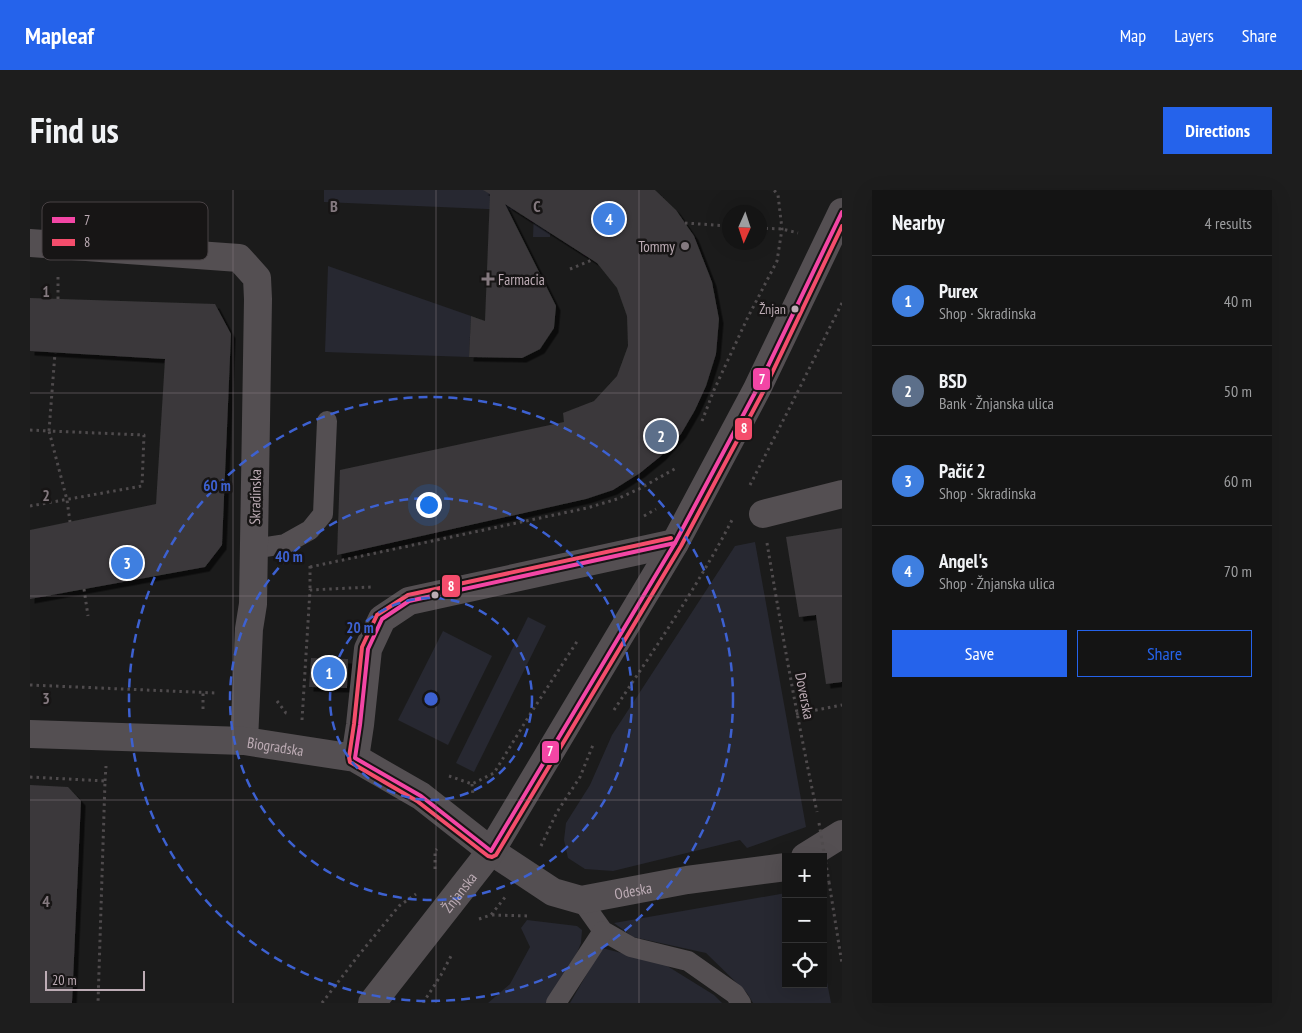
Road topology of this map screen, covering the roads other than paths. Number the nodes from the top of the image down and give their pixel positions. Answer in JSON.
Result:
{"nodes":[{"id":1,"x":842,"y":212,"type":"edge"},
{"id":2,"x":208,"y":256,"type":"edge"},
{"id":3,"x":328,"y":421,"type":"dead end"},
{"id":4,"x":842,"y":494,"type":"edge"},
{"id":5,"x":762,"y":514,"type":"road end"},
{"id":6,"x":676,"y":543,"type":"junction"},
{"id":7,"x":254,"y":548,"type":"junction"},
{"id":8,"x":30,"y":734,"type":"edge"},
{"id":9,"x":244,"y":741,"type":"junction"},
{"id":10,"x":355,"y":758,"type":"junction"},
{"id":11,"x":830,"y":828,"type":"edge"},
{"id":12,"x":491,"y":851,"type":"junction"},
{"id":13,"x":808,"y":853,"type":"edge"},
{"id":14,"x":782,"y":868,"type":"edge"},
{"id":15,"x":581,"y":900,"type":"junction"},
{"id":16,"x":603,"y":931,"type":"junction"},
{"id":17,"x":372,"y":1003,"type":"edge"},
{"id":18,"x":556,"y":1003,"type":"edge"},
{"id":19,"x":741,"y":1003,"type":"edge"}],
"edges":[{"from":1,"to":6,"type":"street","name":"Žnjanska"},
{"from":2,"to":7,"type":"street","name":"Skradinska"},
{"from":3,"to":7,"type":"lane"},
{"from":4,"to":5,"type":"street"},
{"from":6,"to":10,"type":"street"},
{"from":6,"to":12,"type":"street","name":"Žnjanska"},
{"from":7,"to":9,"type":"street","name":"Skradinska"},
{"from":8,"to":9,"type":"street","name":"Biogradska"},
{"from":9,"to":10,"type":"street","name":"Biogradska"},
{"from":10,"to":12,"type":"street","name":"Biogradska"},
{"from":11,"to":13,"type":"street"},
{"from":12,"to":15,"type":"street","name":"Odeska"},
{"from":12,"to":17,"type":"street","name":"Žnjanska"},
{"from":14,"to":15,"type":"street","name":"Odeska"},
{"from":15,"to":16,"type":"lane"},
{"from":16,"to":18,"type":"lane"},
{"from":16,"to":19,"type":"lane"}]}
